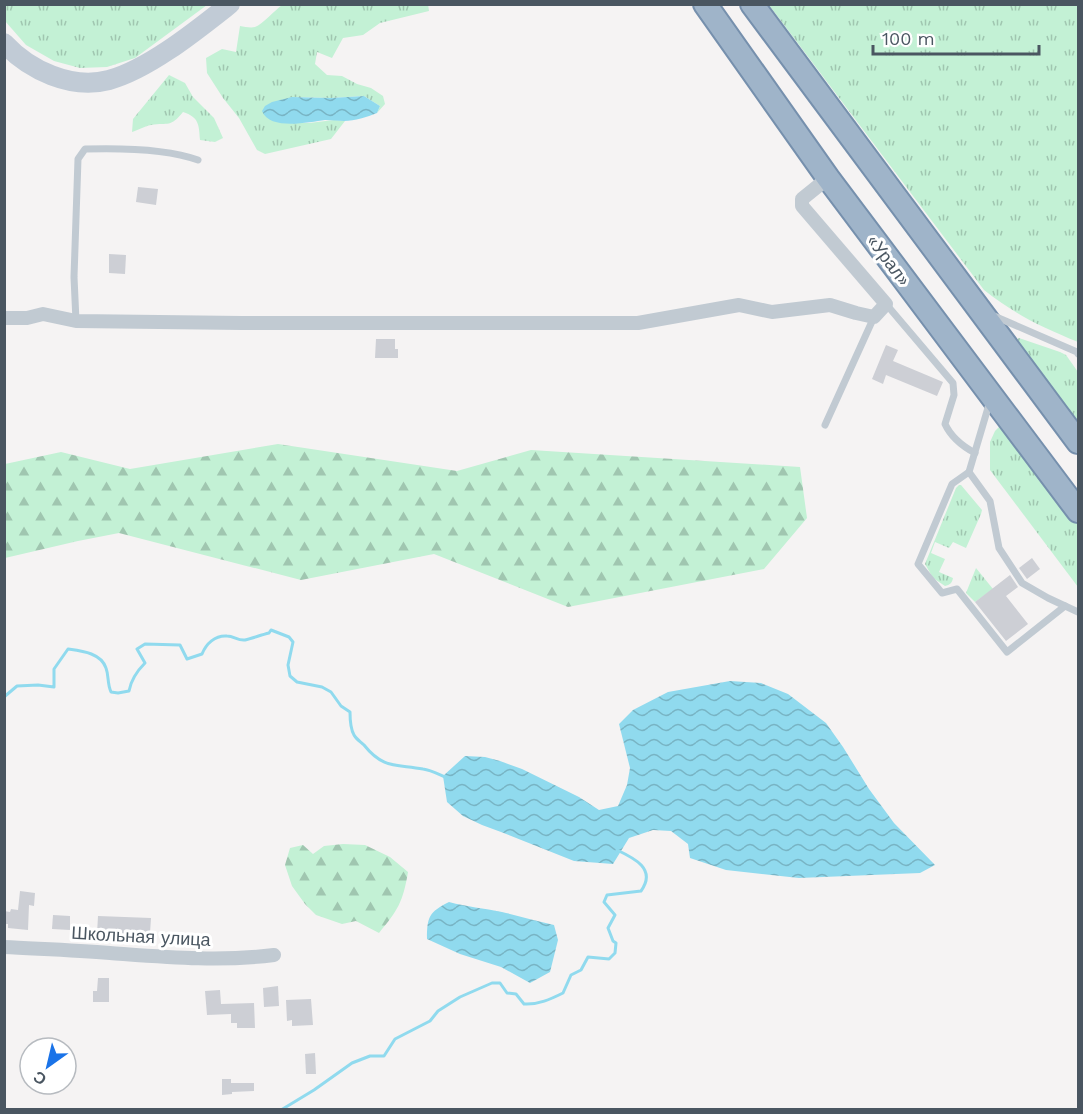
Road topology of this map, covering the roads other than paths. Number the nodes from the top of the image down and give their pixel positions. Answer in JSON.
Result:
{"nodes":[{"id":1,"x":230,"y":4,"type":"edge"},
{"id":2,"x":705,"y":4,"type":"edge"},
{"id":3,"x":752,"y":4,"type":"edge"},
{"id":4,"x":4,"y":43,"type":"edge"},
{"id":5,"x":198,"y":160,"type":"dead end"},
{"id":6,"x":828,"y":178,"type":"junction"},
{"id":7,"x":886,"y":304,"type":"junction"},
{"id":8,"x":982,"y":311,"type":"junction"},
{"id":9,"x":874,"y":316,"type":"junction"},
{"id":10,"x":4,"y":318,"type":"edge"},
{"id":11,"x":76,"y":321,"type":"junction"},
{"id":12,"x":1078,"y":354,"type":"edge"},
{"id":13,"x":992,"y":396,"type":"junction"},
{"id":14,"x":825,"y":425,"type":"dead end"},
{"id":15,"x":1078,"y":442,"type":"edge"},
{"id":16,"x":975,"y":453,"type":"junction"},
{"id":17,"x":969,"y":472,"type":"junction"},
{"id":18,"x":1078,"y":511,"type":"edge"},
{"id":19,"x":1065,"y":606,"type":"junction"},
{"id":20,"x":1078,"y":612,"type":"edge"},
{"id":21,"x":4,"y":947,"type":"edge"},
{"id":22,"x":274,"y":955,"type":"dead end"}],
"edges":[{"from":1,"to":4,"type":"main road"},
{"from":2,"to":6,"type":"highway","name":"«Урал»"},
{"from":3,"to":8,"type":"highway"},
{"from":5,"to":11,"type":"lane"},
{"from":6,"to":7,"type":"street"},
{"from":6,"to":13,"type":"highway","name":"«Урал»"},
{"from":7,"to":9,"type":"street"},
{"from":7,"to":16,"type":"lane"},
{"from":8,"to":12,"type":"lane"},
{"from":8,"to":15,"type":"highway"},
{"from":9,"to":11,"type":"street"},
{"from":9,"to":14,"type":"lane"},
{"from":10,"to":11,"type":"street"},
{"from":13,"to":16,"type":"lane"},
{"from":13,"to":18,"type":"highway","name":"«Урал»"},
{"from":16,"to":17,"type":"lane"},
{"from":17,"to":19,"type":"lane"},
{"from":17,"to":19,"type":"lane"},
{"from":19,"to":20,"type":"lane"},
{"from":21,"to":22,"type":"street","name":"Школьная улица"}]}
